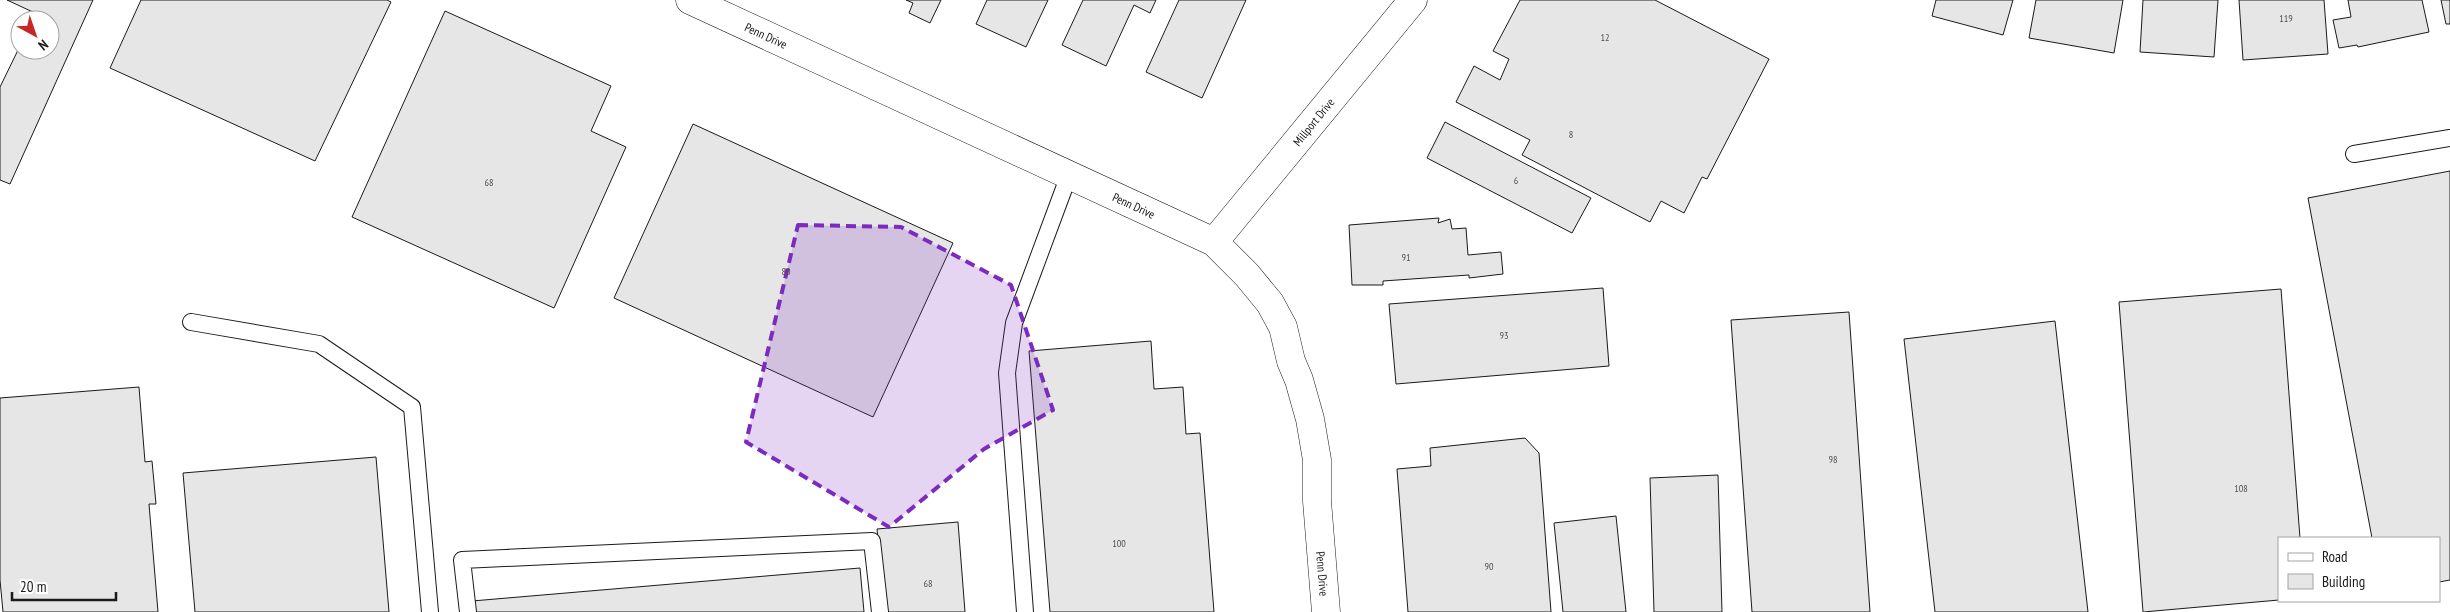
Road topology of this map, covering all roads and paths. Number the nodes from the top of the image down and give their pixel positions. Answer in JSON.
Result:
{"nodes":[{"id":1,"x":690,"y":0,"type":"edge"},
{"id":2,"x":1413,"y":0,"type":"edge"},
{"id":3,"x":2450,"y":138,"type":"edge"},
{"id":4,"x":2354,"y":154,"type":"dead end"},
{"id":5,"x":1069,"y":175,"type":"junction"},
{"id":6,"x":1214,"y":242,"type":"junction"},
{"id":7,"x":191,"y":322,"type":"dead end"},
{"id":8,"x":430,"y":612,"type":"edge"},
{"id":9,"x":468,"y":612,"type":"edge"},
{"id":10,"x":880,"y":612,"type":"edge"},
{"id":11,"x":1026,"y":612,"type":"edge"},
{"id":12,"x":1326,"y":612,"type":"edge"}],
"edges":[{"from":1,"to":5,"type":"street","name":"Penn Drive"},
{"from":2,"to":6,"type":"street","name":"Millport Drive"},
{"from":3,"to":4,"type":"lane"},
{"from":5,"to":6,"type":"street","name":"Penn Drive"},
{"from":5,"to":11,"type":"lane"},
{"from":6,"to":12,"type":"street","name":"Penn Drive"},
{"from":7,"to":8,"type":"lane"},
{"from":9,"to":10,"type":"lane"}]}
